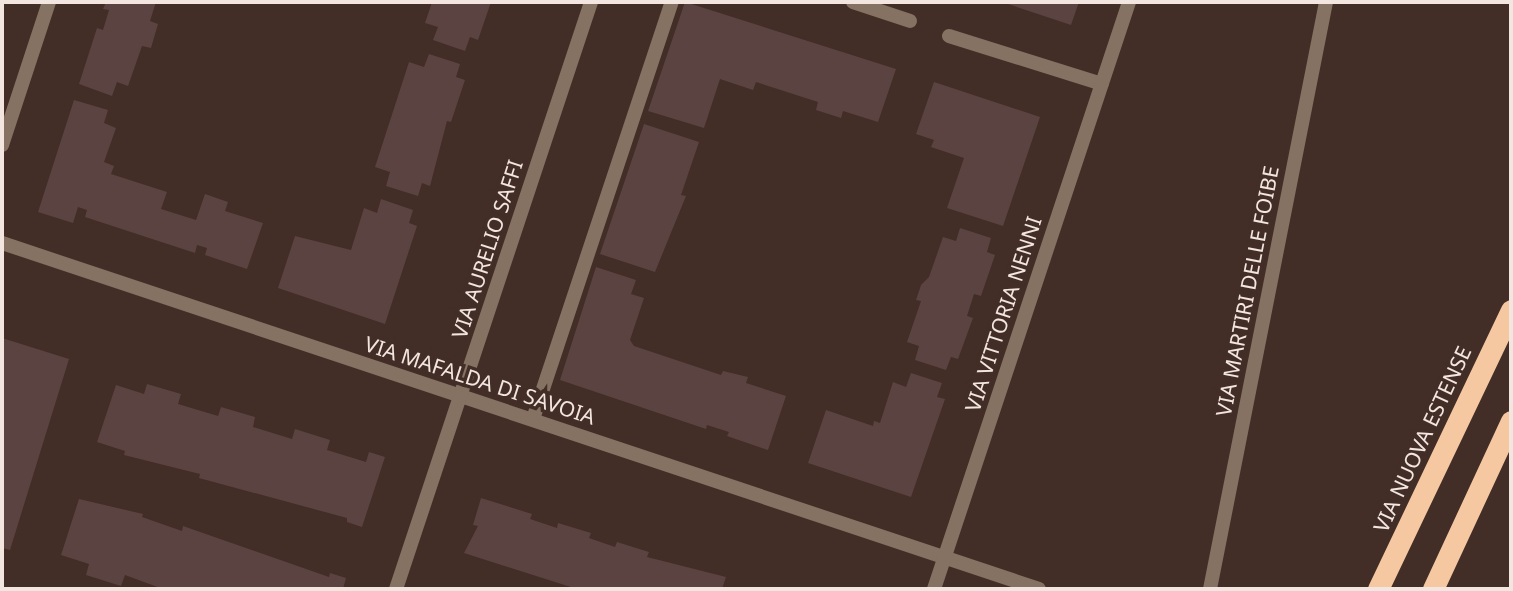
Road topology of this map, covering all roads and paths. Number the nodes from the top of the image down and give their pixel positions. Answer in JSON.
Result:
{"nodes":[{"id":1,"x":50,"y":2,"type":"edge"},
{"id":2,"x":591,"y":2,"type":"edge"},
{"id":3,"x":672,"y":2,"type":"edge"},
{"id":4,"x":853,"y":2,"type":"edge"},
{"id":5,"x":1129,"y":2,"type":"edge"},
{"id":6,"x":1325,"y":2,"type":"edge"},
{"id":7,"x":910,"y":22,"type":"dead end"},
{"id":8,"x":950,"y":36,"type":"dead end"},
{"id":9,"x":1102,"y":84,"type":"junction"},
{"id":10,"x":2,"y":145,"type":"edge"},
{"id":11,"x":2,"y":243,"type":"edge"},
{"id":12,"x":1511,"y":310,"type":"edge"},
{"id":13,"x":461,"y":395,"type":"junction"},
{"id":14,"x":533,"y":419,"type":"junction"},
{"id":15,"x":1511,"y":421,"type":"edge"},
{"id":16,"x":944,"y":558,"type":"junction"},
{"id":17,"x":396,"y":589,"type":"edge"},
{"id":18,"x":934,"y":589,"type":"edge"},
{"id":19,"x":1039,"y":589,"type":"edge"},
{"id":20,"x":1210,"y":589,"type":"edge"},
{"id":21,"x":1378,"y":589,"type":"edge"},
{"id":22,"x":1433,"y":589,"type":"edge"}],
"edges":[{"from":1,"to":10,"type":"street"},
{"from":2,"to":13,"type":"street","name":"VIA AURELIO SAFFI"},
{"from":3,"to":14,"type":"street"},
{"from":4,"to":7,"type":"street"},
{"from":5,"to":9,"type":"street","name":"VIA VITTORIA NENNI"},
{"from":6,"to":20,"type":"street","name":"VIA MARTIRI DELLE FOIBE"},
{"from":8,"to":9,"type":"street"},
{"from":9,"to":16,"type":"street","name":"VIA VITTORIA NENNI"},
{"from":11,"to":13,"type":"street","name":"VIA MAFALDA DI SAVOIA"},
{"from":12,"to":21,"type":"highway","name":"VIA NUOVA ESTENSE"},
{"from":13,"to":14,"type":"street","name":"VIA MAFALDA DI SAVOIA"},
{"from":13,"to":17,"type":"street","name":"VIA AURELIO SAFFI"},
{"from":14,"to":16,"type":"street","name":"VIA MAFALDA DI SAVOIA"},
{"from":15,"to":22,"type":"highway"},
{"from":16,"to":18,"type":"street"},
{"from":16,"to":19,"type":"street","name":"VIA MAFALDA DI SAVOIA"}]}
